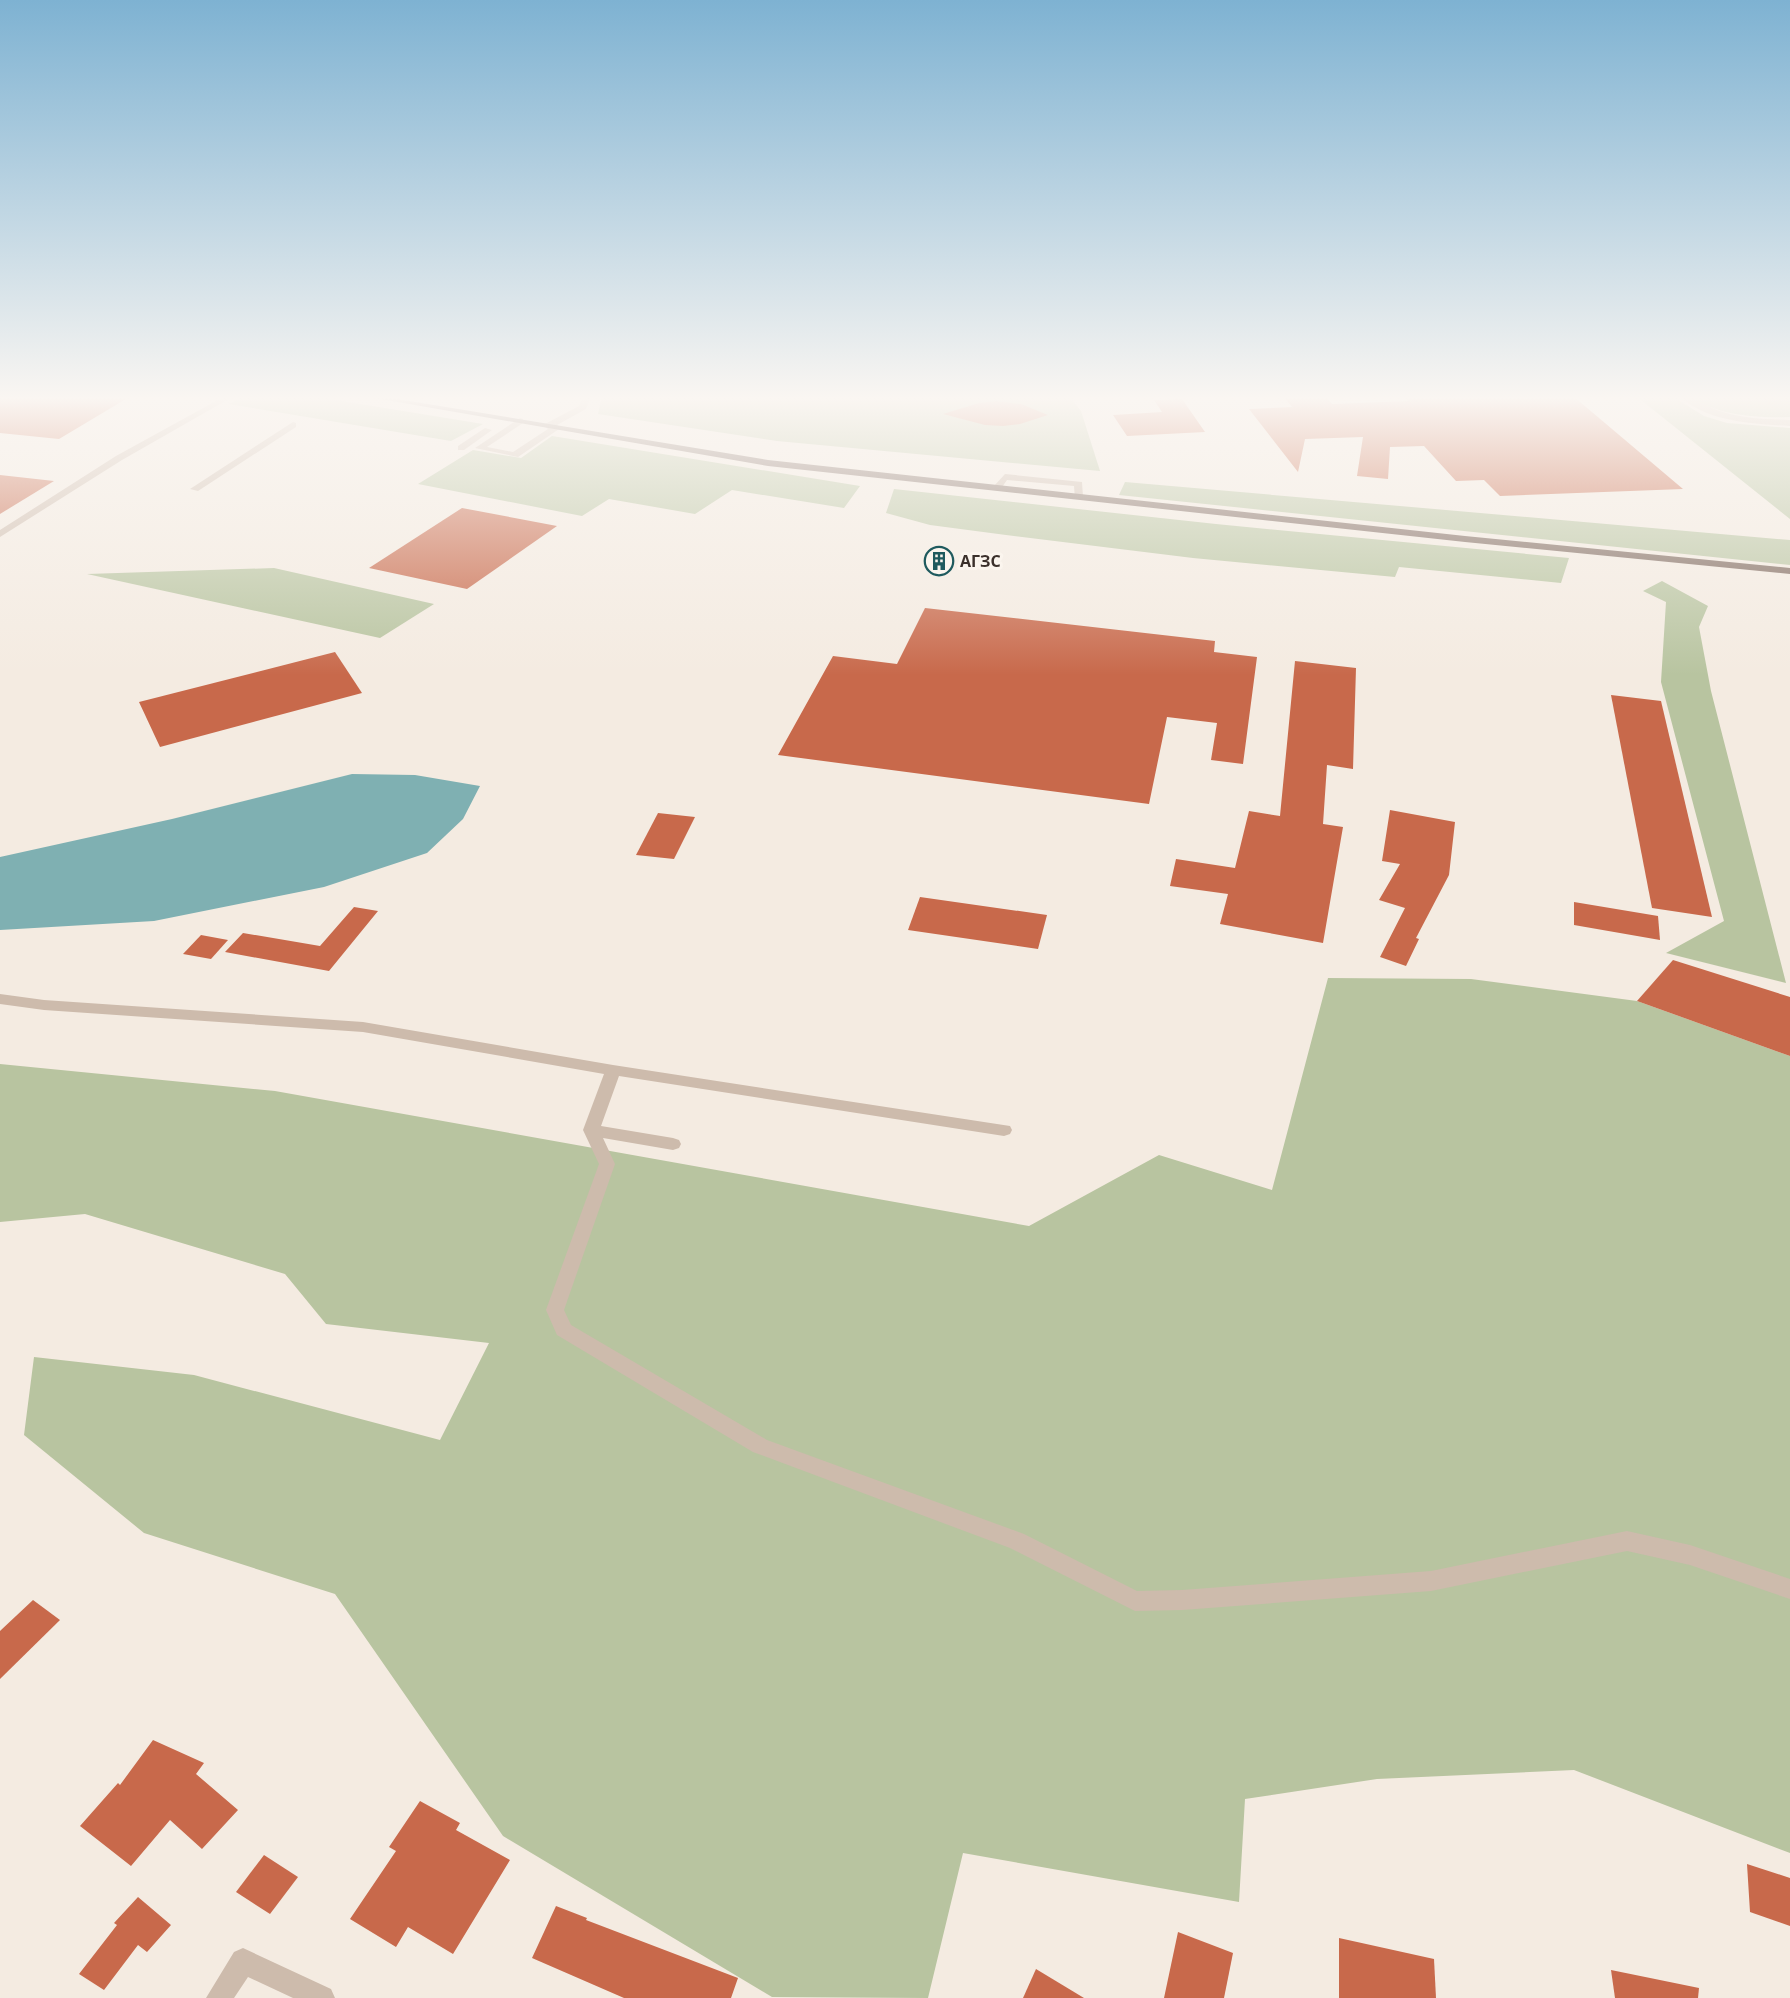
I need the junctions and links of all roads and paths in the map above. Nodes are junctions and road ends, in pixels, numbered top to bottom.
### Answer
1 (70, 489) edge
2 (1008, 489) edge
3 (0, 534) edge
4 (1790, 571) edge
5 (0, 999) edge
6 (613, 1070) junction
7 (591, 1130) junction
8 (1004, 1130) dead end
9 (673, 1144) dead end
10 (1790, 1589) edge
11 (219, 1998) edge
12 (322, 1998) edge

1 - 3 street
2 - 4 main road
5 - 6 street
6 - 7 street
6 - 8 street
7 - 9 street
7 - 10 street
11 - 12 street

